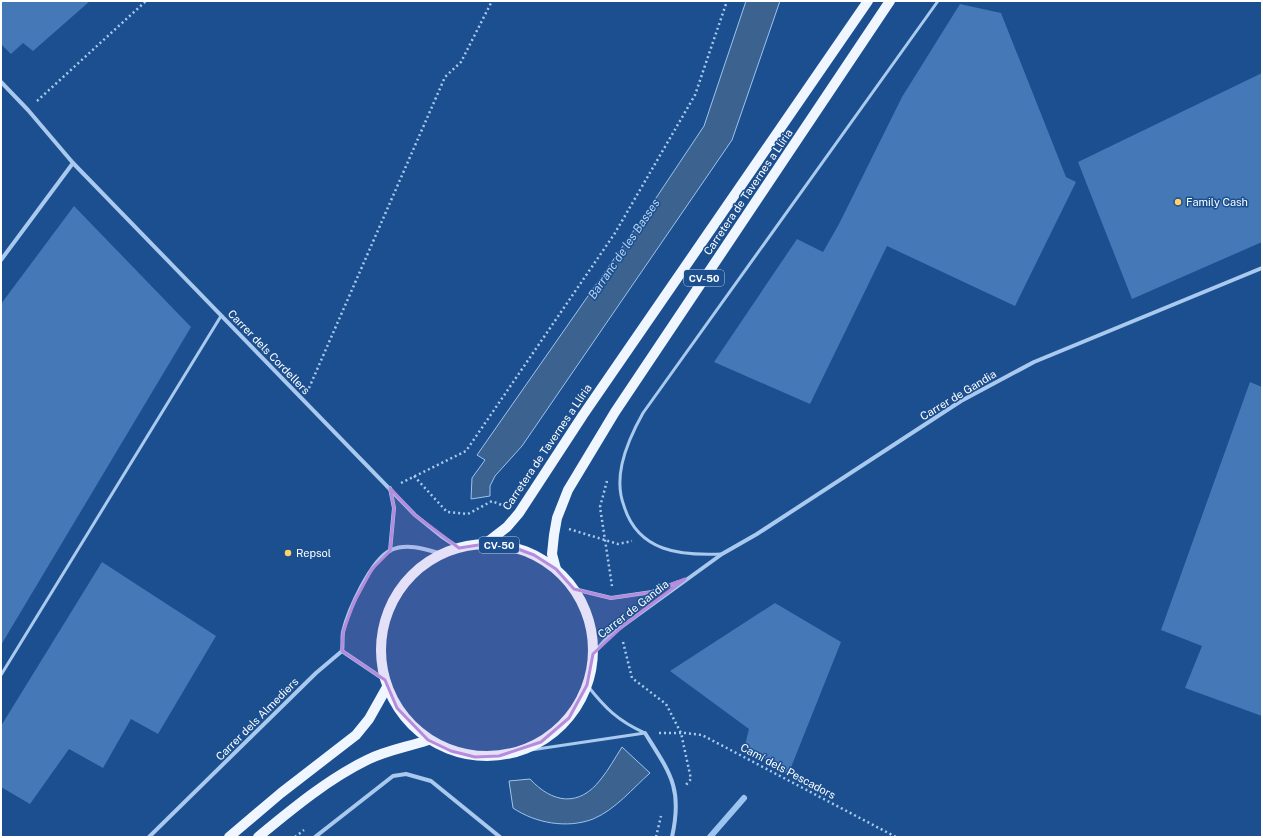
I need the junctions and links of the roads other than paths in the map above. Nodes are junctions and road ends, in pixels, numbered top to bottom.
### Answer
1 (868, 1) edge
2 (890, 1) edge
3 (938, 1) edge
4 (1, 82) edge
5 (72, 163) junction
6 (1, 260) edge
7 (1262, 268) edge
8 (221, 316) junction
9 (390, 488) junction
10 (485, 544) junction
11 (459, 548) junction
12 (390, 551) junction
13 (442, 554) junction
14 (722, 554) junction
15 (556, 569) junction
16 (685, 579) junction
17 (574, 589) junction
18 (342, 651) junction
19 (593, 654) junction
20 (1, 675) edge
21 (386, 684) junction
22 (587, 685) junction
23 (645, 733) junction
24 (428, 740) junction
25 (524, 751) junction
26 (149, 837) edge
27 (229, 837) edge
28 (258, 837) edge
29 (315, 837) edge
30 (500, 837) edge
31 (672, 837) edge

1 - 10 main road, Carretera de Tavernes a Llíria / CV-50
2 - 15 main road, Carretera de Tavernes a Llíria / CV-50
3 - 14 lane
4 - 5 street, Carrer dels Cordellers
5 - 6 street
5 - 8 street, Carrer dels Cordellers
7 - 14 street, Carrer de Gandia
8 - 9 street, Carrer dels Cordellers
8 - 20 lane
9 - 11 street, Carrer dels Cordellers
9 - 12 street
10 - 11 main road, CV-50
10 - 15 main road, CV-50
11 - 13 main road, CV-50
12 - 13 street
12 - 18 street
13 - 21 main road, CV-50
14 - 16 street, Carrer de Gandia
15 - 17 main road, CV-50
16 - 17 street, Carrer de Gandia
16 - 19 street, Carrer de Gandia
17 - 19 main road, CV-50
18 - 21 street
18 - 26 street, Carrer dels Almediers
19 - 22 main road, CV-50
21 - 24 main road, CV-50
21 - 27 main road
22 - 23 lane
22 - 25 main road, CV-50
23 - 25 lane
23 - 31 street
24 - 25 main road, CV-50
24 - 28 main road
29 - 30 street

